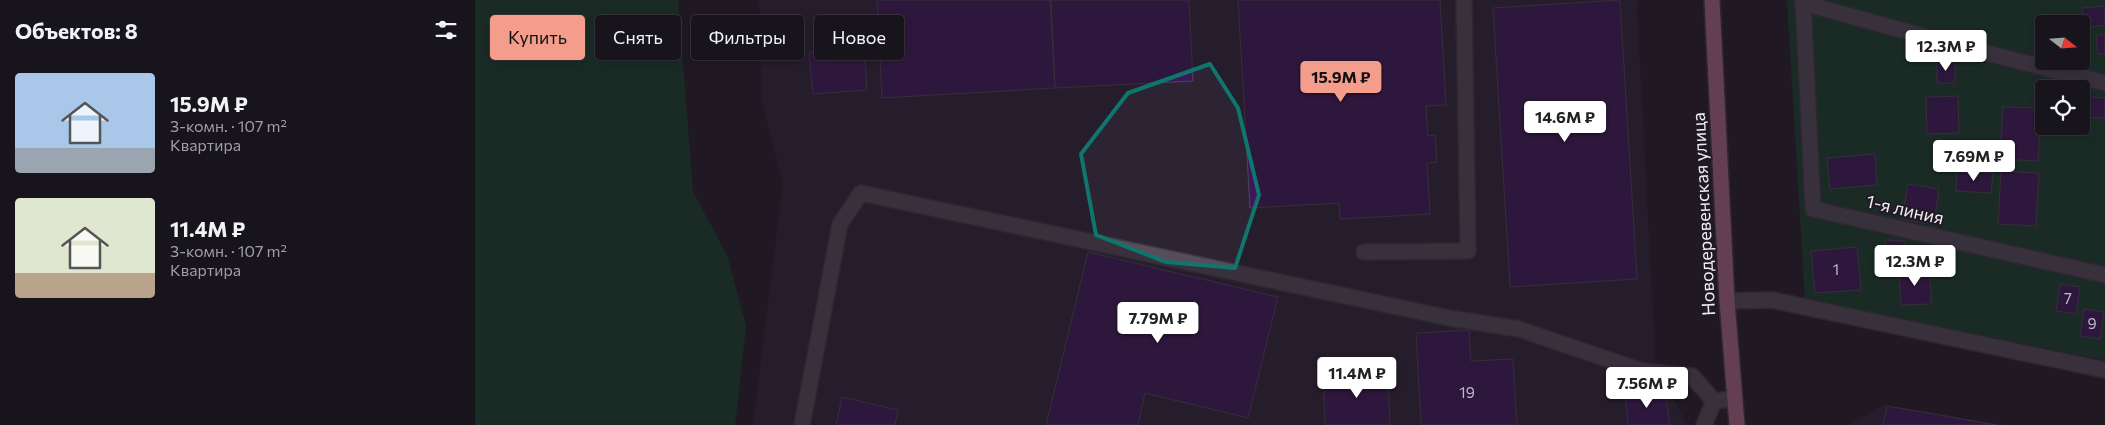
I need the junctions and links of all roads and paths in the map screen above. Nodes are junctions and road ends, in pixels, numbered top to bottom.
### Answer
1 (1464, 0) edge
2 (1711, 0) edge
3 (1803, 2) edge
4 (2105, 83) edge
5 (1363, 252) dead end
6 (2105, 275) edge
7 (1727, 301) junction
8 (2105, 370) edge
9 (1734, 399) junction
10 (1714, 401) junction
11 (802, 425) edge
12 (1704, 425) edge
13 (1737, 425) edge

1 - 5 lane
2 - 7 main road, Новодеревенская улица
3 - 4 lane
3 - 6 lane, 1-я линия
7 - 8 lane
7 - 9 main road, Новодеревенская улица
9 - 10 lane
9 - 13 main road, Новодеревенская улица
10 - 11 lane
10 - 12 lane

